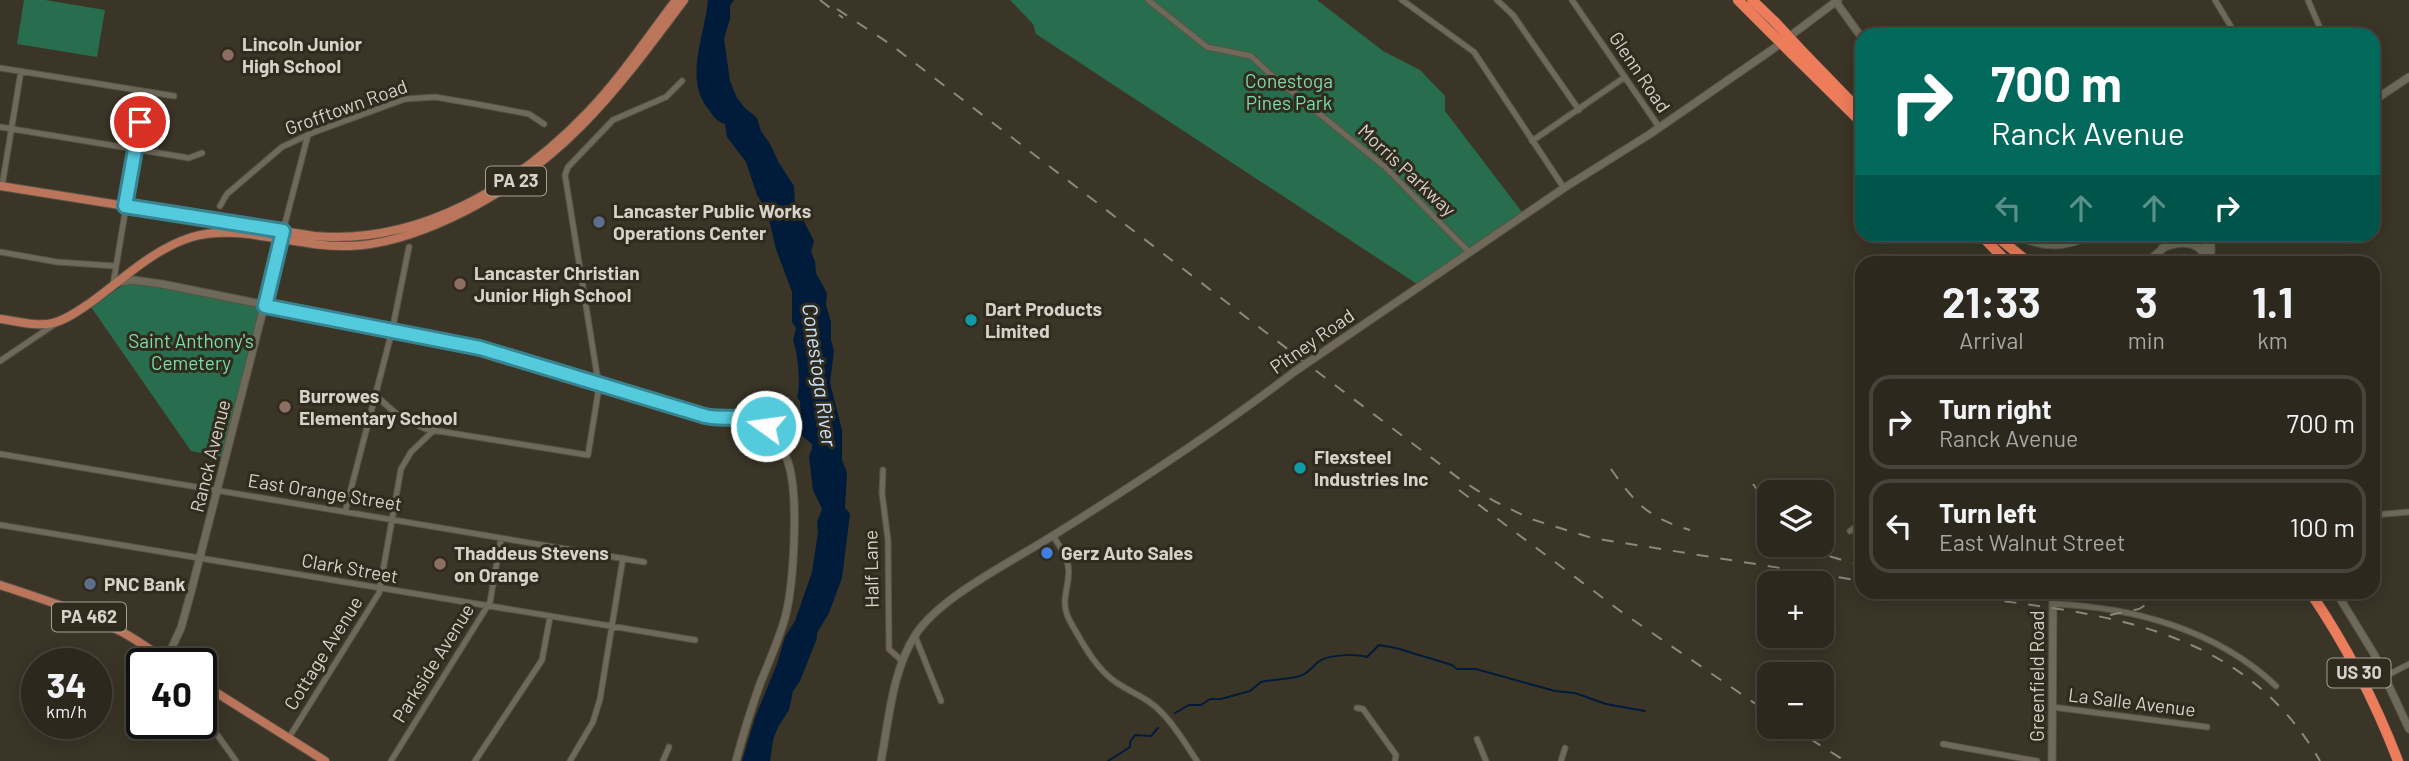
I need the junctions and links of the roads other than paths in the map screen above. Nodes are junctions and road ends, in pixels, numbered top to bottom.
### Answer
1 (676, 0) edge
2 (684, 0) edge
3 (1149, 0) edge
4 (1402, 0) edge
5 (1497, 0) edge
6 (1572, 0) edge
7 (1738, 0) edge
8 (1752, 0) edge
9 (2215, 0) edge
10 (2308, 0) edge
11 (1836, 1) edge
12 (1772, 27) junction
13 (1855, 28) edge
14 (2232, 28) edge
15 (2320, 28) edge
16 (1796, 51) junction
17 (0, 68) edge
18 (21, 72) junction
19 (1625, 77) junction
20 (2409, 77) edge
21 (682, 81) dead end
22 (145, 92) junction
23 (174, 96) dead end
24 (2380, 96) edge
25 (1855, 104) edge
26 (1579, 110) junction
27 (1855, 115) edge
28 (544, 124) dead end
29 (0, 127) edge
30 (1659, 127) junction
31 (11, 129) junction
32 (307, 135) junction
33 (1532, 141) junction
34 (135, 150) junction
35 (202, 153) dead end
36 (1, 186) edge
37 (1564, 188) junction
38 (0, 196) edge
39 (125, 206) junction
40 (220, 206) dead end
41 (282, 236) junction
42 (1980, 242) edge
43 (1988, 242) edge
44 (2004, 242) edge
45 (2034, 242) edge
46 (2077, 242) edge
47 (2170, 242) edge
48 (409, 247) dead end
49 (2162, 248) junction
50 (0, 252) edge
51 (1469, 253) junction
52 (1993, 256) edge
53 (2001, 256) edge
54 (2021, 256) edge
55 (2153, 256) edge
56 (2206, 256) edge
57 (115, 266) junction
58 (119, 282) junction
59 (111, 288) junction
60 (265, 306) junction
61 (0, 319) edge
62 (60, 321) junction
63 (392, 331) junction
64 (0, 361) edge
65 (599, 384) junction
66 (375, 395) junction
67 (434, 430) junction
68 (0, 454) edge
69 (883, 470) dead end
70 (218, 490) junction
71 (345, 512) junction
72 (2409, 512) edge
73 (2380, 514) edge
74 (391, 520) junction
75 (0, 525) edge
76 (1855, 528) edge
77 (1850, 531) dead end
78 (1053, 536) junction
79 (501, 538) junction
80 (200, 558) junction
81 (623, 558) junction
82 (644, 562) dead end
83 (0, 585) edge
84 (380, 589) junction
85 (2053, 599) edge
86 (2315, 599) edge
87 (2321, 599) edge
88 (2340, 599) edge
89 (2053, 604) junction
90 (487, 607) junction
91 (550, 617) junction
92 (612, 627) junction
93 (914, 636) junction
94 (695, 640) dead end
95 (147, 648) edge
96 (173, 648) edge
97 (902, 661) junction
98 (2409, 664) edge
99 (2386, 676) junction
100 (2276, 686) dead end
101 (217, 693) edge
102 (941, 701) dead end
103 (1357, 708) dead end
104 (2052, 708) junction
105 (2207, 727) dead end
106 (2409, 729) edge
107 (217, 734) edge
108 (288, 739) junction
109 (1476, 739) dead end
110 (1943, 744) dead end
111 (668, 747) dead end
112 (1565, 748) dead end
113 (236, 761) edge
114 (325, 761) edge
115 (391, 761) edge
116 (475, 761) edge
117 (570, 761) edge
118 (663, 761) edge
119 (736, 761) edge
120 (881, 761) edge
121 (1198, 761) edge
122 (1395, 761) edge
123 (1486, 761) edge
124 (1561, 761) edge
125 (2037, 761) edge
126 (2052, 761) edge
127 (2398, 761) edge
128 (2404, 761) edge

1 - 41 main road, PA 23
2 - 41 main road, PA 23
3 - 51 street, Morris Parkway
4 - 33 street
5 - 26 street
6 - 19 street, Glenn Road
7 - 12 highway
8 - 12 highway
9 - 14 street
10 - 15 street
11 - 13 main road
11 - 30 main road, Pitney Road
12 - 16 highway, bridge
16 - 25 highway
16 - 27 highway
17 - 18 street
18 - 22 street
18 - 31 street
19 - 26 street
19 - 30 street, Glenn Road
20 - 24 main road
21 - 65 street
22 - 23 street
22 - 34 street
26 - 33 street
28 - 32 street, Grofftown Road
29 - 31 street
30 - 37 main road, Pitney Road
31 - 34 street
31 - 36 street
32 - 40 street, Grofftown Road
32 - 41 street, Ranck Avenue
33 - 37 street
34 - 35 street
34 - 39 street
36 - 38 main road
36 - 39 main road, PA 23
37 - 51 main road, Pitney Road
39 - 41 main road, PA 23
39 - 57 street
41 - 58 main road, PA 23
41 - 60 main road, Ranck Avenue
42 - 52 highway
43 - 53 highway
44 - 54 highway
45 - 46 main road
47 - 49 main road
48 - 63 street
49 - 55 main road
49 - 56 main road
50 - 57 street
51 - 78 main road, Pitney Road, bridge
57 - 59 street
58 - 59 main road, PA 23
58 - 60 main road
59 - 62 main road, PA 23
60 - 63 main road
60 - 70 main road, Ranck Avenue
61 - 62 main road
62 - 64 street
63 - 65 main road
63 - 66 street
65 - 67 street
65 - 119 main road
66 - 67 street
66 - 71 street
67 - 74 street, Cottage Avenue
68 - 70 street, East Orange Street
69 - 97 street, Half Lane
70 - 71 street, East Orange Street
70 - 80 main road, Ranck Avenue
71 - 74 street, East Orange Street
72 - 73 street
74 - 79 street, East Orange Street
74 - 84 street, Cottage Avenue
75 - 80 street, Clark Street
76 - 77 street
78 - 93 main road, Pitney Road
78 - 121 street
79 - 81 street, East Orange Street
79 - 90 street, Parkside Avenue
80 - 84 street, Clark Street
80 - 96 main road, Ranck Avenue
81 - 82 street, East Orange Street
81 - 92 street
83 - 95 main road, PA 462
84 - 90 street, Clark Street
84 - 108 street, Cottage Avenue
85 - 89 main road, Greenfield Road
86 - 127 highway, US 30
87 - 128 highway, US 30
88 - 99 main road
89 - 100 street
89 - 104 main road, Greenfield Road
90 - 91 street, Clark Street
90 - 115 street, Parkside Avenue
91 - 92 street, Clark Street
91 - 116 street
92 - 94 street, Clark Street
92 - 117 street
93 - 97 main road, Pitney Road
93 - 102 street
97 - 120 main road, Pitney Road
98 - 99 street
99 - 106 main road
101 - 108 main road
103 - 122 street
104 - 105 street, La Salle Avenue
104 - 126 main road, Greenfield Road
107 - 113 street
108 - 114 main road
109 - 123 street
110 - 125 street
111 - 118 street
112 - 124 street

